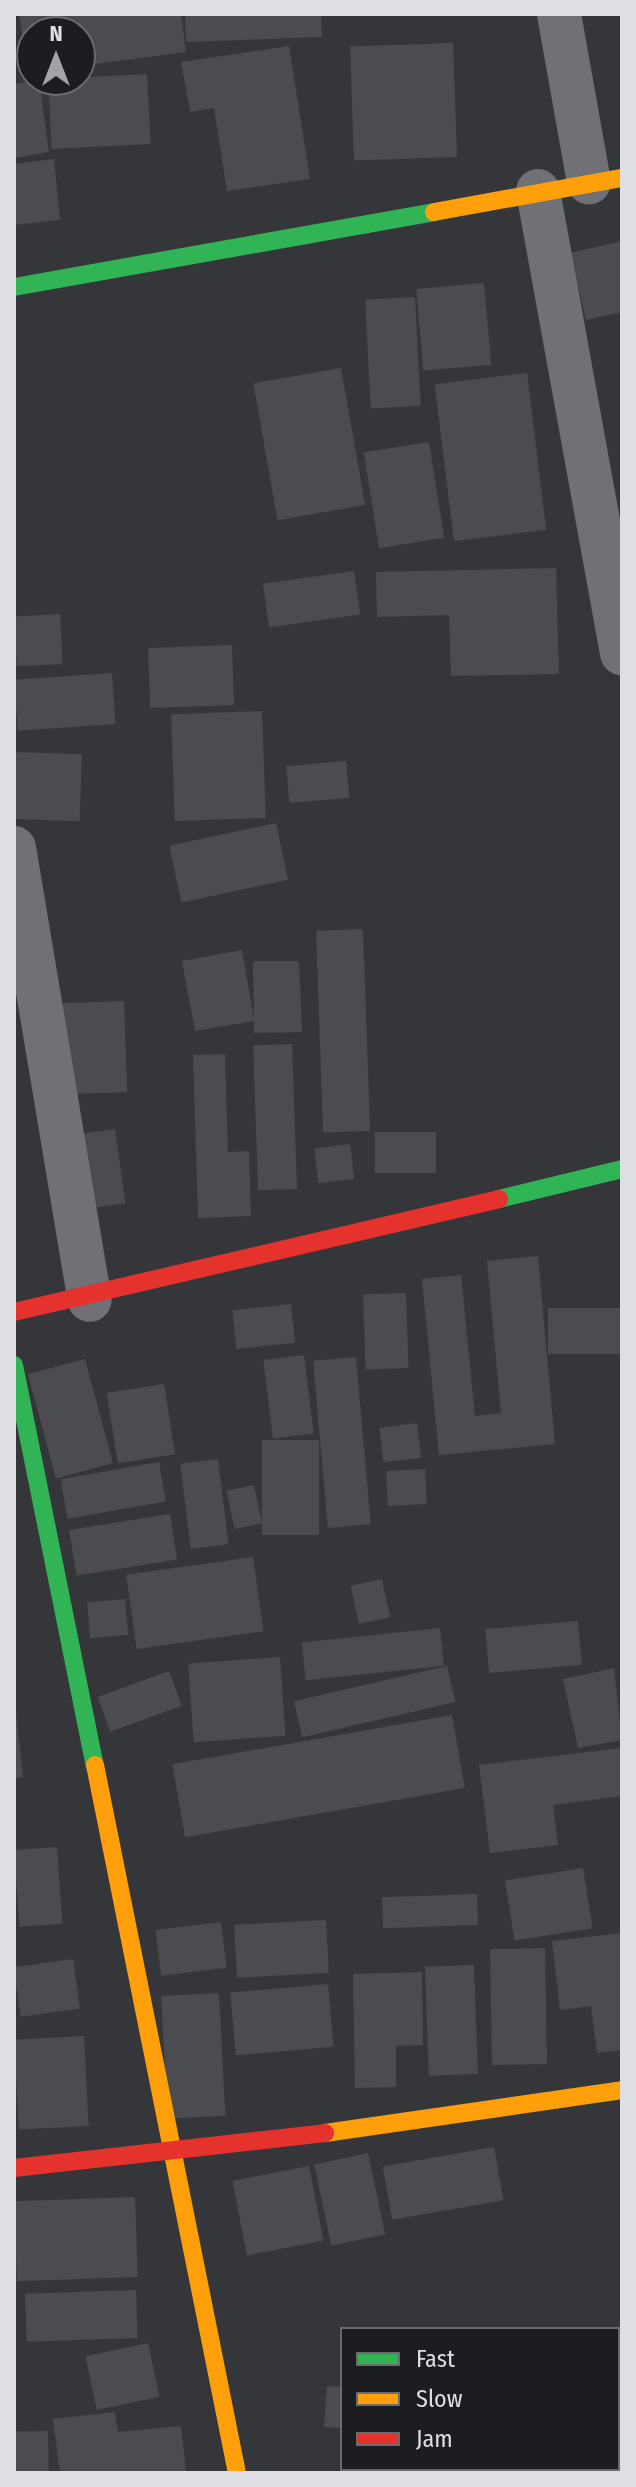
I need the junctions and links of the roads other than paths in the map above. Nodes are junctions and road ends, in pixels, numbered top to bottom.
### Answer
1 (559, 14) edge
2 (605, 180) edge
3 (538, 191) junction
4 (14, 287) edge
5 (622, 653) edge
6 (14, 848) edge
7 (622, 1169) edge
8 (90, 1300) junction
9 (14, 1312) edge
10 (14, 1365) edge
11 (622, 2090) edge
12 (171, 2156) junction
13 (14, 2168) edge
14 (237, 2473) edge

1 - 2 street
2 - 3 street
3 - 4 street
3 - 5 street
6 - 8 street
7 - 8 street
8 - 9 street
10 - 12 street
11 - 12 street
12 - 13 street
12 - 14 street

